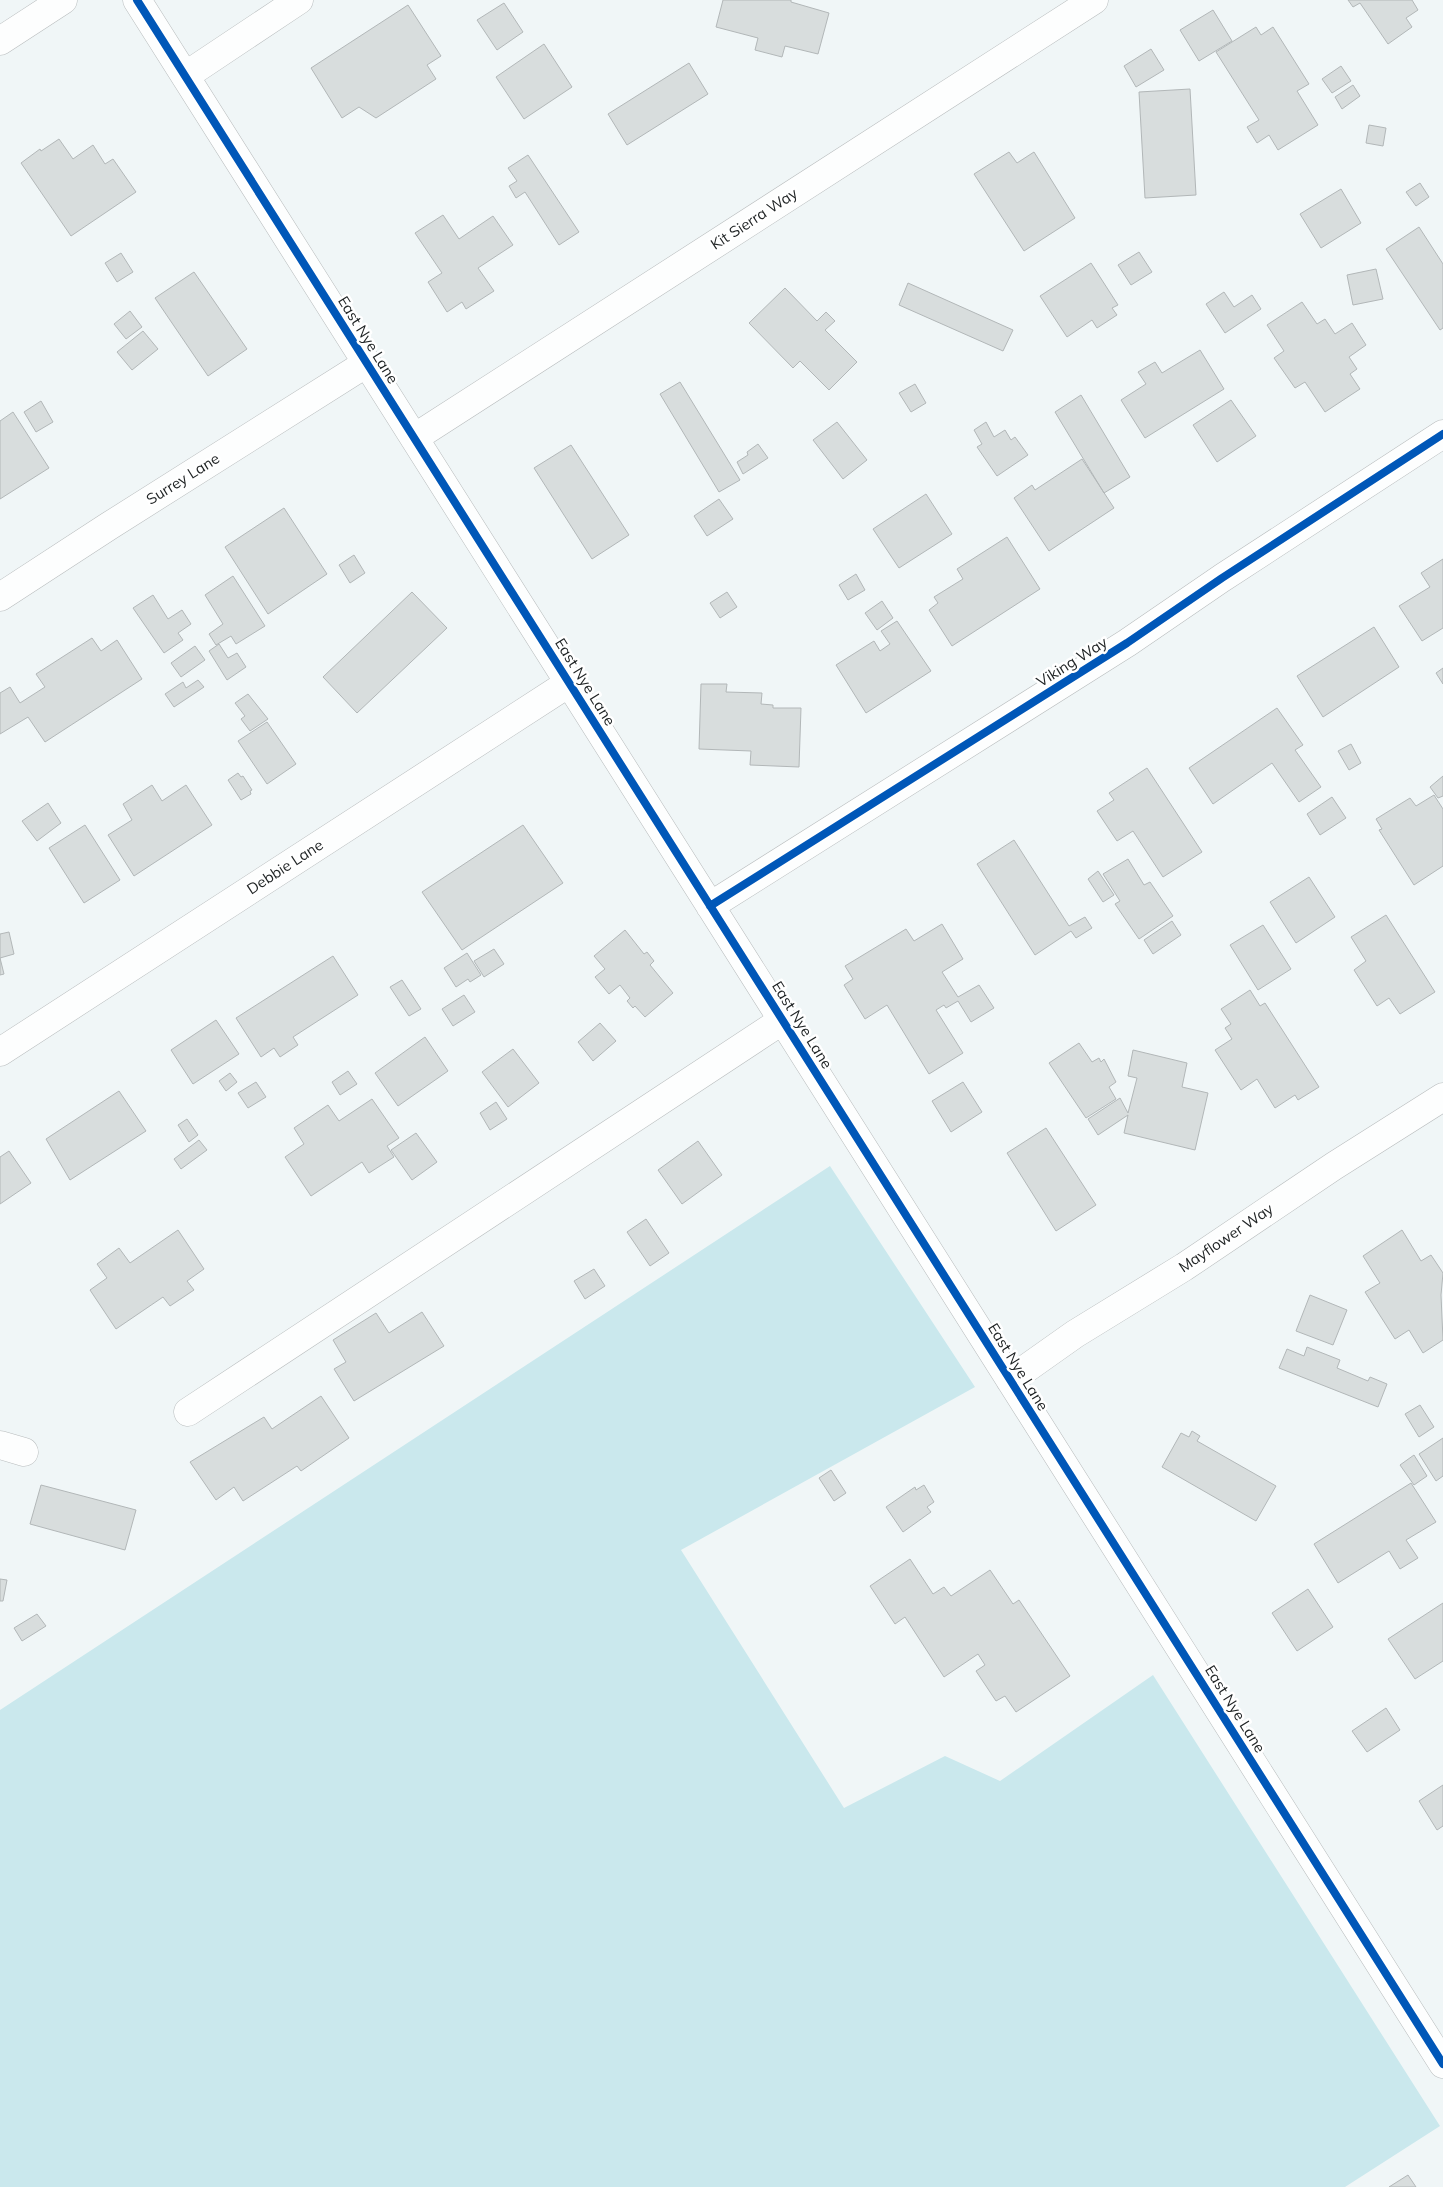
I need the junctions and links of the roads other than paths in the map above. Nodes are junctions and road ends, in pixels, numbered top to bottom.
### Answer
1 (63, 0) edge
2 (137, 0) edge
3 (298, 0) edge
4 (1094, 0) edge
5 (0, 41) edge
6 (185, 76) junction
7 (367, 363) junction
8 (1443, 434) edge
9 (414, 438) junction
10 (0, 597) edge
11 (569, 682) junction
12 (710, 906) junction
13 (783, 1020) junction
14 (0, 1052) edge
15 (1443, 1097) edge
16 (1010, 1380) junction
17 (188, 1412) dead end
18 (1443, 2064) edge

1 - 5 street
2 - 6 street, East Nye Lane
3 - 6 street
4 - 9 street, Kit Sierra Way
6 - 7 street, East Nye Lane
7 - 9 street, East Nye Lane
7 - 10 street, Surrey Lane
8 - 12 street, Viking Way
9 - 11 street, East Nye Lane
11 - 12 street, East Nye Lane
11 - 14 street, Debbie Lane
12 - 13 street, East Nye Lane
13 - 16 street, East Nye Lane
13 - 17 street
15 - 16 street, Mayflower Way
16 - 18 street, East Nye Lane

